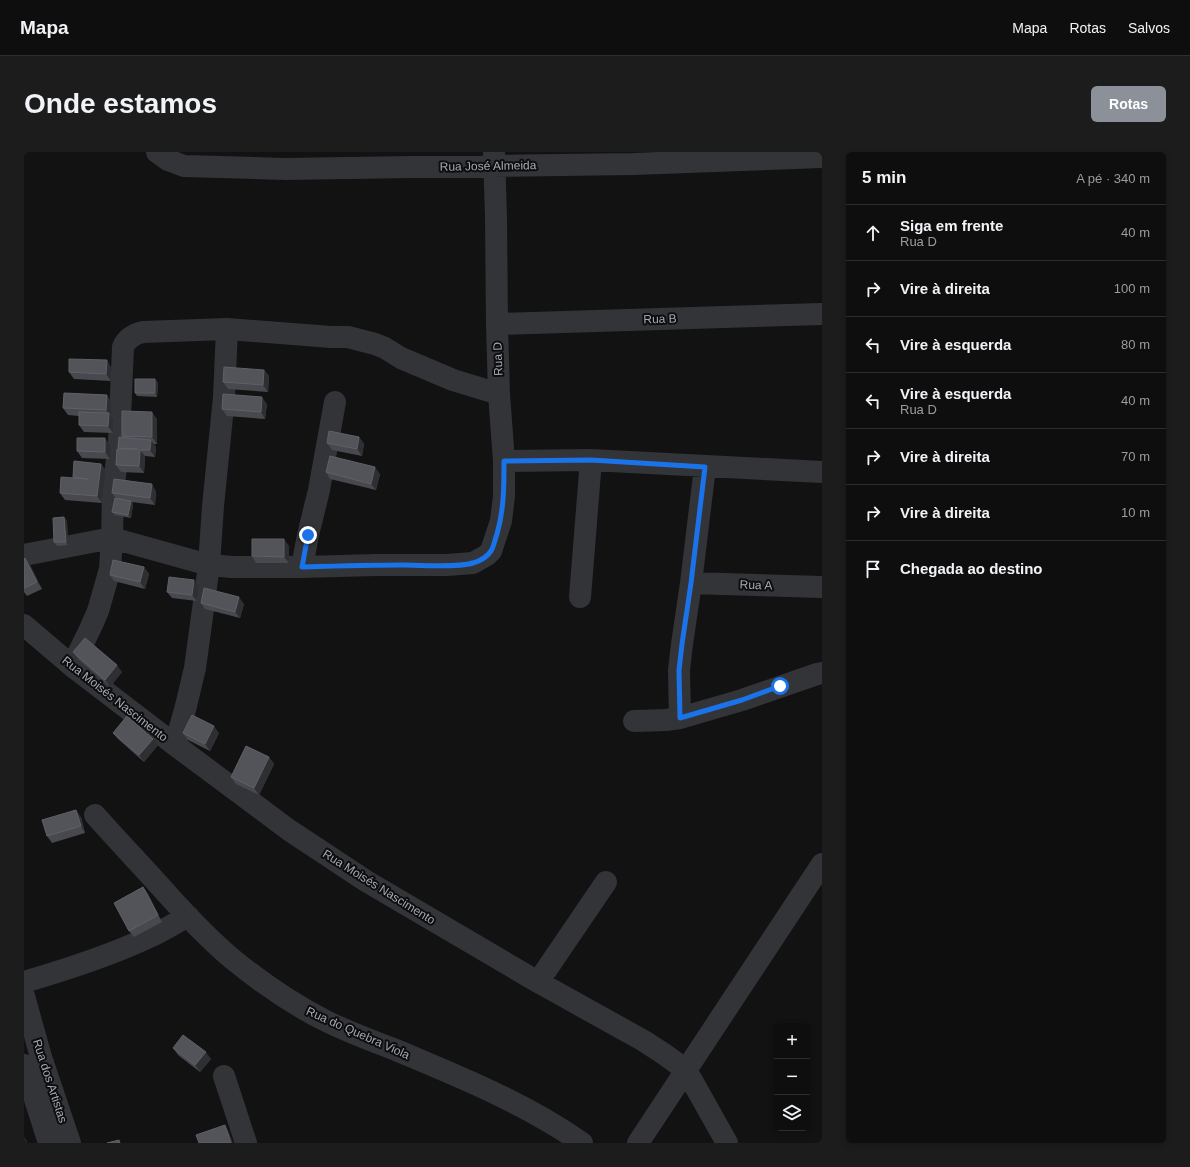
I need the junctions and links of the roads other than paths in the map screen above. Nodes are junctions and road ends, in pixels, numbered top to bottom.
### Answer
1 (157, 152) edge
2 (198, 152) edge
3 (461, 152) edge
4 (659, 157) edge
5 (822, 157) edge
6 (494, 159) edge
7 (822, 314) edge
8 (497, 324) junction
9 (227, 329) junction
10 (499, 394) junction
11 (335, 402) dead end
12 (591, 460) junction
13 (504, 461) junction
14 (705, 467) junction
15 (822, 472) edge
16 (112, 538) junction
17 (24, 555) edge
18 (209, 564) junction
19 (302, 567) junction
20 (691, 583) junction
21 (822, 587) edge
22 (580, 597) dead end
23 (24, 625) edge
24 (72, 666) junction
25 (822, 673) edge
26 (680, 718) junction
27 (634, 720) dead end
28 (175, 745) junction
29 (94, 815) dead end
30 (822, 864) edge
31 (606, 882) dead end
32 (188, 916) junction
33 (24, 982) edge
34 (538, 982) junction
35 (24, 996) edge
36 (24, 1065) edge
37 (686, 1070) junction
38 (224, 1076) dead end
39 (37, 1094) edge
40 (569, 1139) edge
41 (49, 1143) edge
42 (70, 1143) edge
43 (246, 1143) edge
44 (638, 1143) edge
45 (727, 1143) edge

1 - 6 street, Rua José Almeida
2 - 3 street, Rua José Almeida
4 - 5 street, Rua José Almeida
4 - 6 street, Rua José Almeida
6 - 8 street, Rua D
7 - 8 street, Rua B
8 - 10 street, Rua D
9 - 10 street
9 - 16 street
9 - 18 street
10 - 13 street, Rua D
11 - 19 street
12 - 13 street
12 - 14 street
12 - 22 street
13 - 19 street, Rua D
14 - 15 street
14 - 20 street
16 - 17 street
16 - 18 street
16 - 24 street
18 - 19 street
18 - 28 street
20 - 21 street, Rua A
20 - 26 street
23 - 24 street, Rua Moisés Nascimento
24 - 28 street, Rua Moisés Nascimento
25 - 26 street
26 - 27 street
28 - 34 street, Rua Moisés Nascimento
29 - 32 street, Rua do Quebra Viola
30 - 37 street
31 - 34 street
32 - 33 street
32 - 40 street, Rua do Quebra Viola
34 - 37 street, Rua Moisés Nascimento
35 - 39 street, Rua dos Artistas
36 - 39 street
37 - 44 street
37 - 45 street, Rua Moisés Nascimento
38 - 43 street
39 - 41 street
39 - 42 street, Rua dos Artistas

